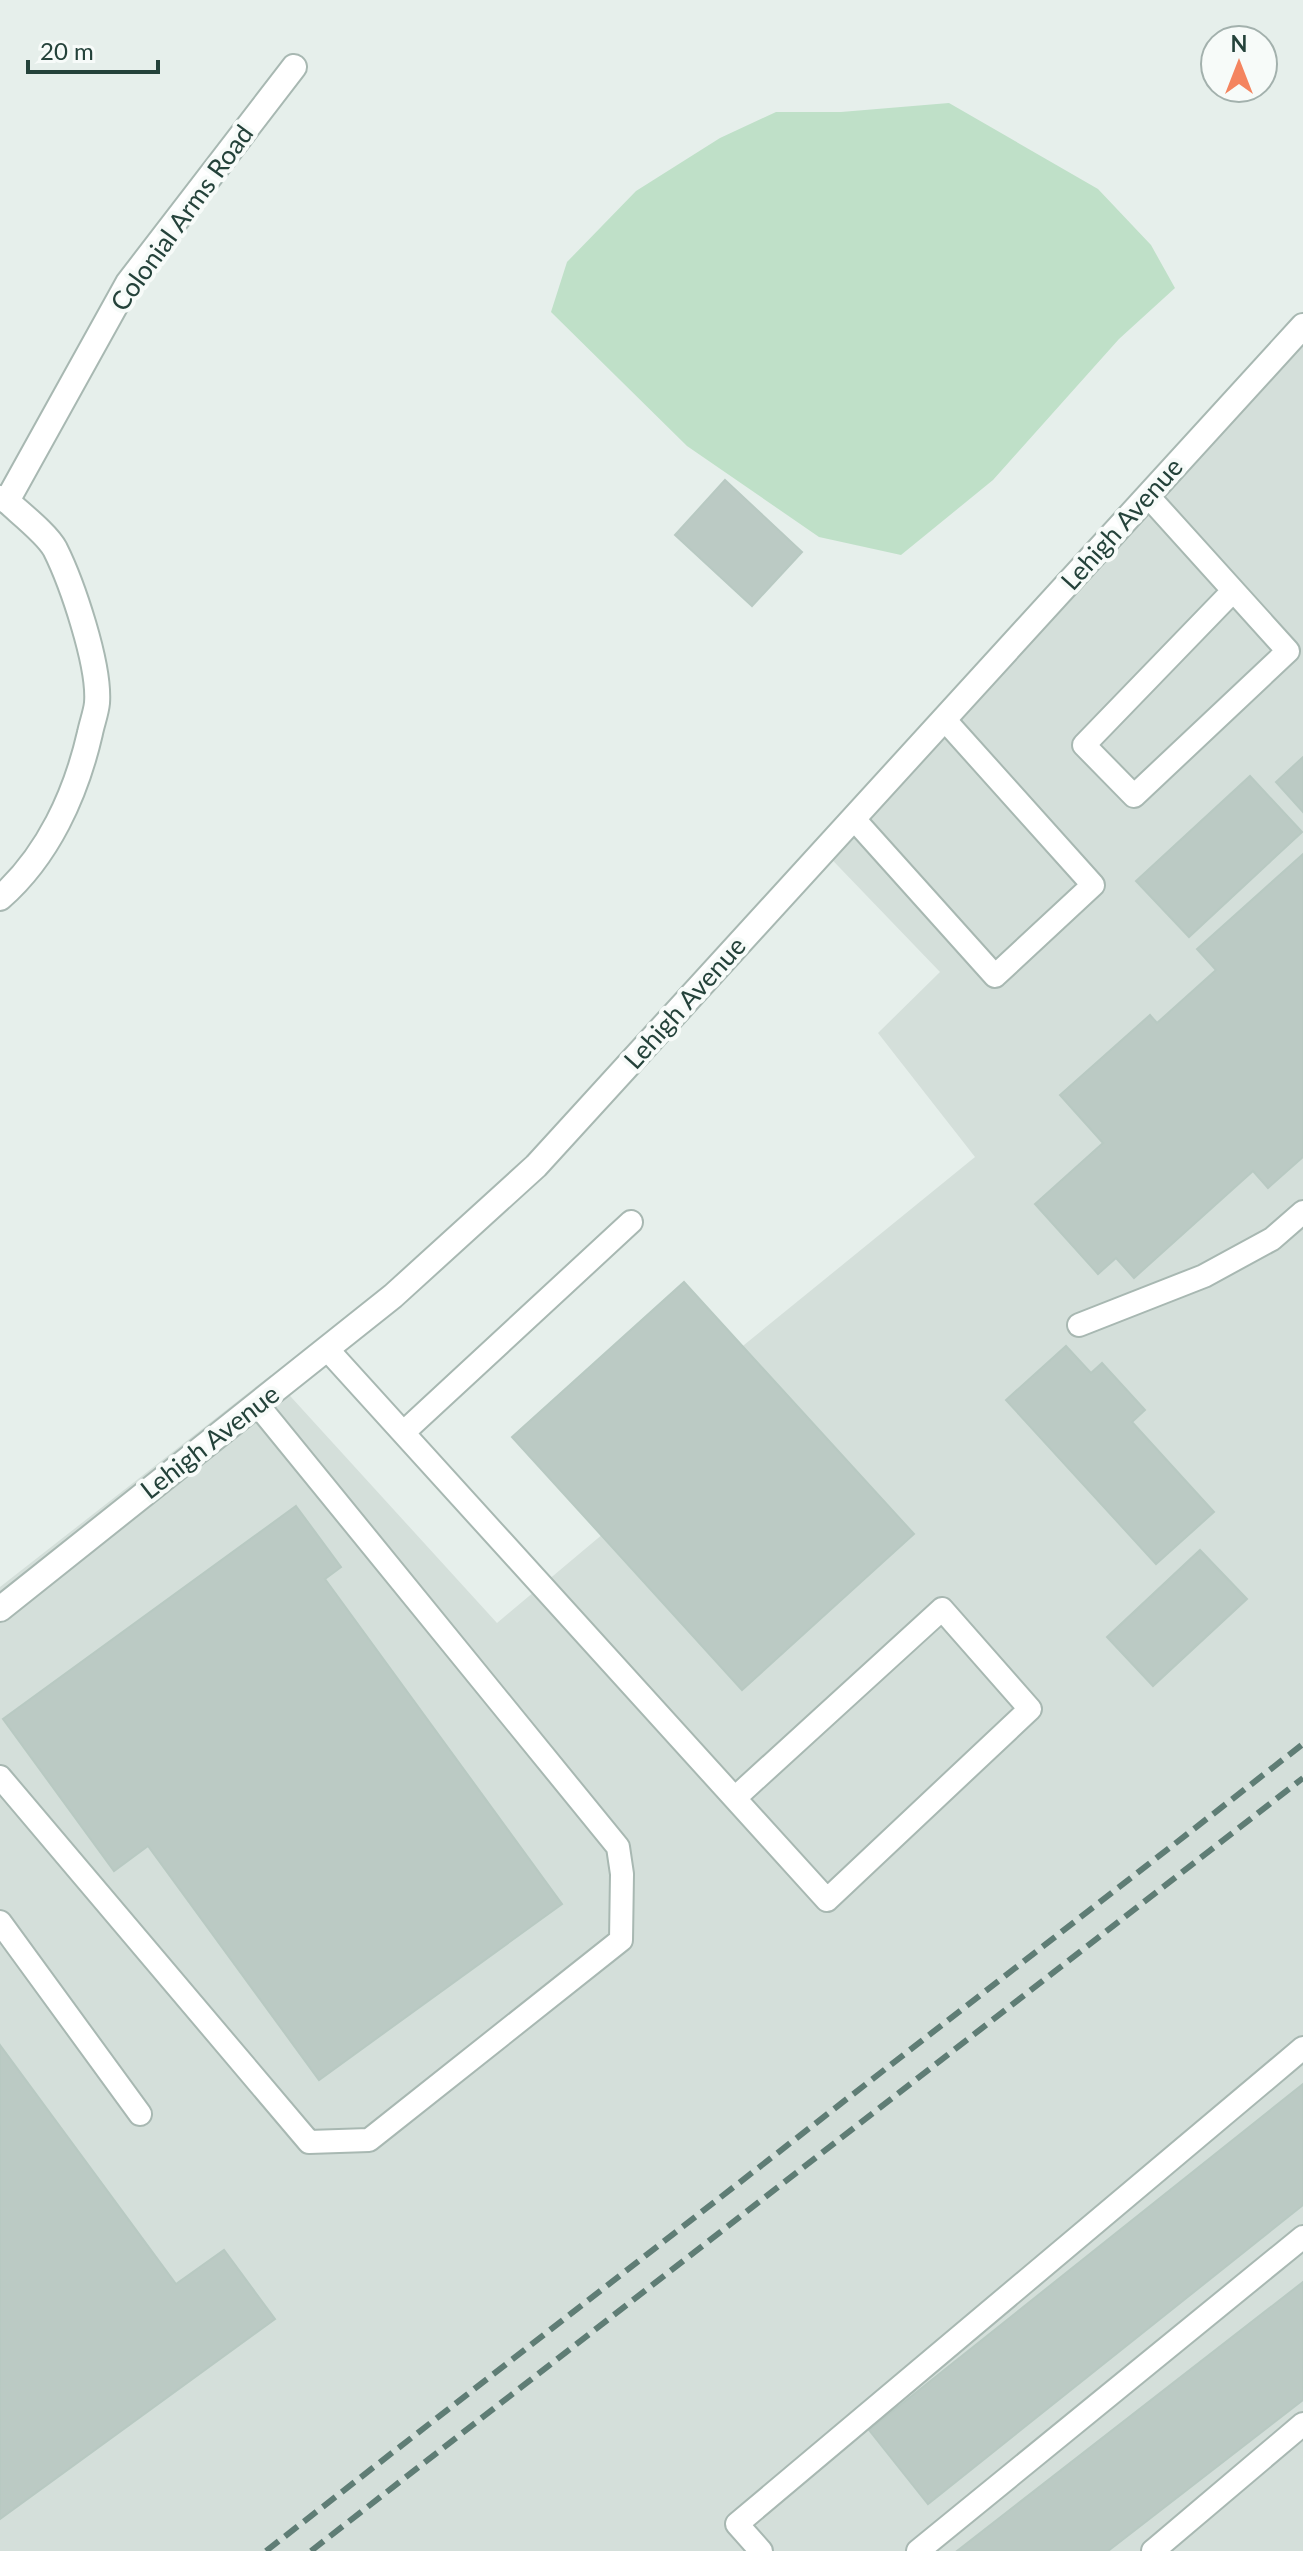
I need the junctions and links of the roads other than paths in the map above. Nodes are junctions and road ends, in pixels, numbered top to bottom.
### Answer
1 (294, 67) dead end
2 (1303, 326) edge
3 (1148, 496) junction
4 (4, 500) edge
5 (1232, 592) junction
6 (944, 719) junction
7 (854, 819) junction
8 (0, 898) edge
9 (1303, 1212) edge
10 (631, 1222) dead end
11 (1079, 1325) dead end
12 (327, 1349) junction
13 (257, 1404) junction
14 (404, 1432) junction
15 (0, 1609) edge
16 (0, 1777) edge
17 (736, 1797) junction
18 (0, 1922) edge
19 (1303, 2048) edge
20 (140, 2114) dead end
21 (1303, 2237) edge
22 (1303, 2424) edge
23 (761, 2551) edge
24 (918, 2551) edge
25 (1153, 2551) edge

1 - 4 street, Colonial Arms Road
2 - 3 street, Lehigh Avenue
3 - 5 lane
3 - 6 street, Lehigh Avenue
4 - 8 street
5 - 5 lane
6 - 7 street, Lehigh Avenue
6 - 7 lane
7 - 12 street, Lehigh Avenue
9 - 11 lane
10 - 14 lane
12 - 13 street, Lehigh Avenue
12 - 14 lane
13 - 15 street, Lehigh Avenue
13 - 16 lane
14 - 17 lane
17 - 17 lane
18 - 20 lane
19 - 23 lane
21 - 24 lane
22 - 25 lane

